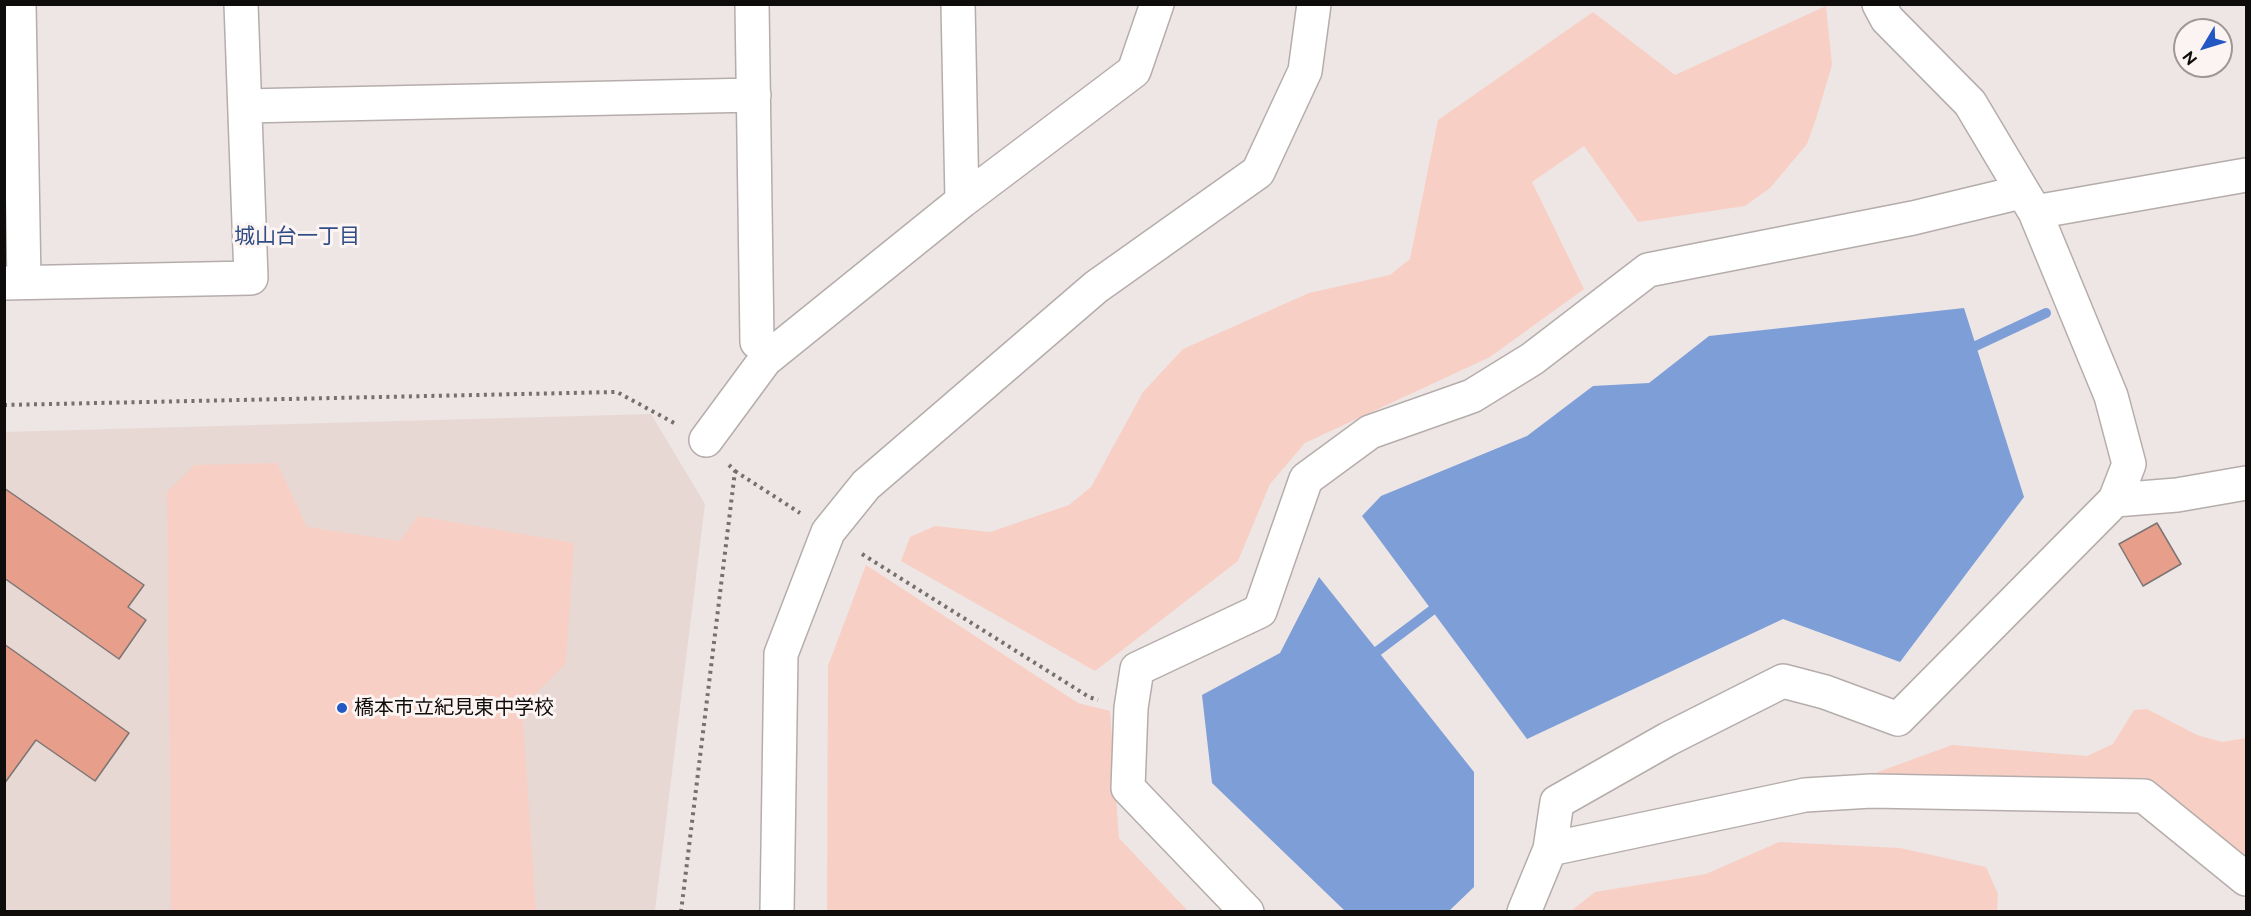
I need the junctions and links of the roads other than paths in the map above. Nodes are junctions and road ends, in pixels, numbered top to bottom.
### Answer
1 (19, 4) edge
2 (242, 4) edge
3 (752, 4) edge
4 (957, 4) edge
5 (1157, 4) edge
6 (1314, 4) edge
7 (1879, 4) edge
8 (753, 96) junction
9 (245, 106) junction
10 (2245, 173) edge
11 (962, 201) junction
12 (2028, 202) junction
13 (14, 283) edge
14 (757, 342) dead end
15 (706, 440) road end
16 (2247, 483) edge
17 (2115, 500) junction
18 (1550, 849) junction
19 (2247, 879) edge
20 (777, 912) edge
21 (1247, 912) edge
22 (1524, 912) edge

1 - 13 street
2 - 9 street
3 - 8 street
4 - 11 street
5 - 11 street
6 - 20 street
7 - 12 street
8 - 9 street
8 - 14 street
9 - 13 street
10 - 12 street
11 - 15 street
12 - 17 street
12 - 21 street
16 - 17 street
17 - 18 street
18 - 19 street
18 - 22 street

